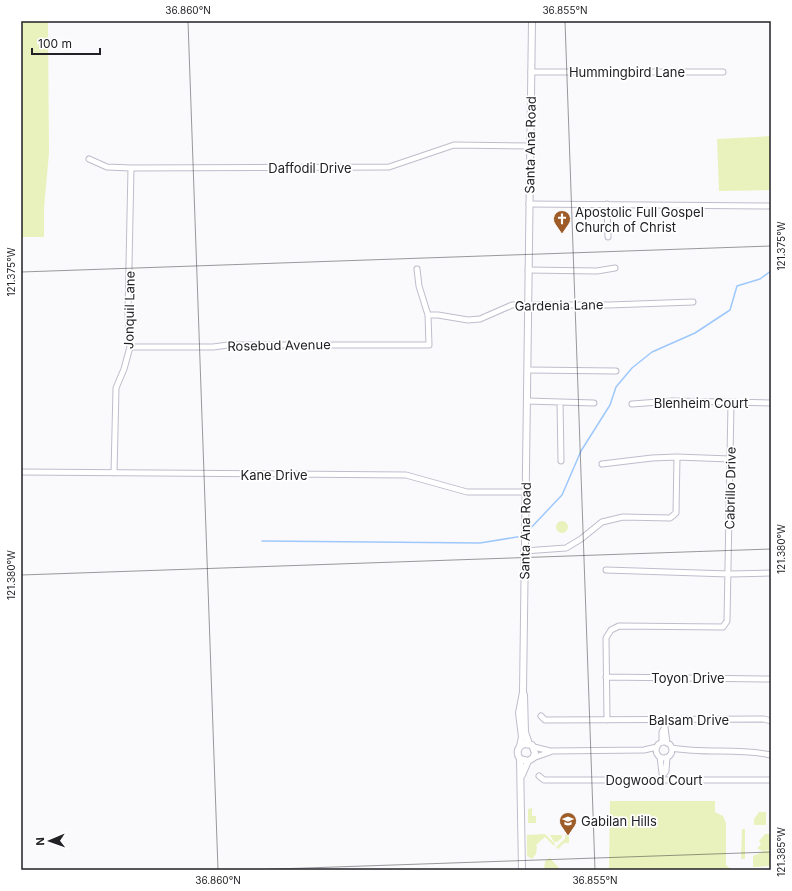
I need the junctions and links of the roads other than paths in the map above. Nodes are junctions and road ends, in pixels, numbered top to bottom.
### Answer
1 (532, 21) edge
2 (531, 72) junction
3 (723, 72) dead end
4 (530, 146) junction
5 (89, 159) dead end
6 (131, 168) junction
7 (529, 204) junction
8 (607, 204) junction
9 (771, 206) edge
10 (608, 237) dead end
11 (615, 268) dead end
12 (417, 269) dead end
13 (528, 270) junction
14 (693, 302) dead end
15 (528, 305) junction
16 (428, 315) junction
17 (130, 347) junction
18 (528, 370) junction
19 (616, 371) dead end
20 (527, 401) junction
21 (560, 402) junction
22 (594, 402) dead end
23 (771, 402) edge
24 (731, 403) junction
25 (632, 404) dead end
26 (677, 457) junction
27 (730, 459) junction
28 (561, 461) dead end
29 (602, 464) dead end
30 (21, 472) edge
31 (114, 474) junction
32 (525, 492) junction
33 (524, 551) junction
34 (606, 570) dead end
35 (771, 573) edge
36 (728, 574) junction
37 (606, 677) junction
38 (771, 679) edge
39 (523, 692) junction
40 (541, 716) dead end
41 (607, 720) junction
42 (664, 720) junction
43 (771, 721) edge
44 (665, 742) junction
45 (520, 746) junction
46 (531, 746) junction
47 (672, 748) junction
48 (684, 750) junction
49 (550, 751) junction
50 (658, 752) junction
51 (771, 755) edge
52 (669, 756) junction
53 (520, 759) junction
54 (531, 759) junction
55 (522, 775) junction
56 (663, 775) junction
57 (540, 776) dead end
58 (771, 780) edge
59 (663, 781) junction
60 (522, 870) edge

1 - 2 street, Santa Ana Road
2 - 3 street, Hummingbird Lane
2 - 4 street, Santa Ana Road
4 - 6 street, Daffodil Drive
4 - 7 street, Santa Ana Road
5 - 6 street, Daffodil Drive
6 - 17 street, Jonquil Lane
7 - 8 street
7 - 13 street, Santa Ana Road
8 - 9 street
8 - 10 street
11 - 13 street
12 - 16 street
13 - 15 street, Santa Ana Road
14 - 15 street, Gardenia Lane
15 - 16 street, Gardenia Lane
15 - 18 street, Santa Ana Road
16 - 17 street, Rosebud Avenue
17 - 31 street, Jonquil Lane
18 - 19 street
18 - 20 street, Santa Ana Road
20 - 21 street
20 - 32 street, Santa Ana Road
21 - 22 street
21 - 28 street
23 - 24 street, Blenheim Court
24 - 25 street, Blenheim Court
24 - 27 street, Cabrillo Drive
26 - 27 street
26 - 29 street
26 - 33 street
27 - 36 street, Cabrillo Drive
30 - 31 street, Kane Drive
31 - 32 street, Kane Drive
32 - 33 street, Santa Ana Road
33 - 39 street, Santa Ana Road
34 - 36 street
35 - 36 street
36 - 37 street, Cabrillo Drive
37 - 38 street, Toyon Drive
37 - 41 street
39 - 45 street, Santa Ana Road
39 - 46 street, Santa Ana Road
40 - 41 street, Balsam Drive
41 - 42 street, Balsam Drive
42 - 43 street, Balsam Drive
42 - 44 street
44 - 47 street
44 - 50 street
45 - 46 street
45 - 53 street, Santa Ana Road
46 - 49 street
46 - 54 street, Santa Ana Road
47 - 48 street
47 - 52 street
48 - 51 street
48 - 52 street
49 - 50 street
49 - 54 street
50 - 52 street
50 - 56 street
52 - 56 street
53 - 54 street
53 - 55 street, Santa Ana Road
54 - 55 street, Santa Ana Road
55 - 60 street, Santa Ana Road
56 - 59 street
57 - 59 street, Dogwood Court
58 - 59 street, Dogwood Court

